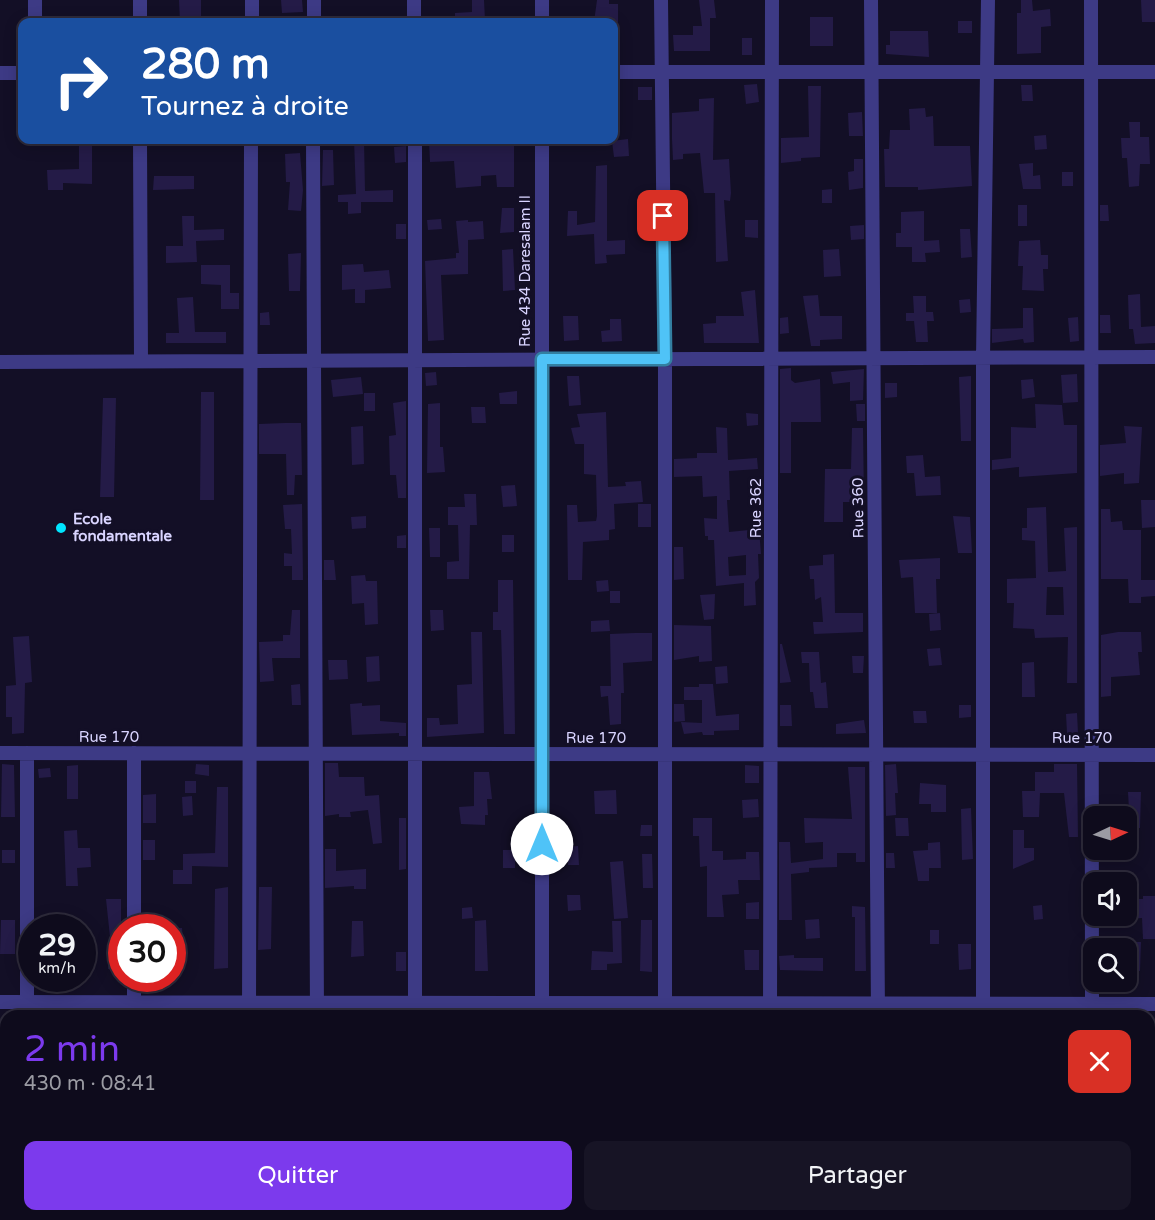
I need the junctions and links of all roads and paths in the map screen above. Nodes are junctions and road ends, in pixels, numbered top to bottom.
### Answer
1 (35, 0) edge
2 (140, 0) edge
3 (252, 0) edge
4 (314, 0) edge
5 (414, 0) edge
6 (542, 0) edge
7 (661, 0) edge
8 (772, 0) edge
9 (871, 0) edge
10 (988, 0) edge
11 (1091, 0) edge
12 (35, 18) edge
13 (140, 18) edge
14 (252, 18) edge
15 (314, 18) edge
16 (414, 18) edge
17 (542, 18) edge
18 (618, 72) edge
19 (660, 72) junction
20 (773, 72) junction
21 (870, 72) junction
22 (989, 72) junction
23 (1090, 72) junction
24 (1155, 72) edge
25 (0, 73) edge
26 (18, 73) edge
27 (140, 144) edge
28 (251, 144) edge
29 (313, 144) edge
30 (415, 144) edge
31 (542, 144) edge
32 (1092, 357) junction
33 (1155, 357) edge
34 (773, 358) junction
35 (872, 358) junction
36 (983, 358) junction
37 (542, 359) junction
38 (665, 359) junction
39 (313, 360) junction
40 (415, 360) junction
41 (141, 361) junction
42 (249, 361) junction
43 (0, 362) edge
44 (0, 753) edge
45 (27, 753) junction
46 (134, 753) junction
47 (249, 754) junction
48 (316, 754) junction
49 (415, 754) junction
50 (542, 754) junction
51 (665, 754) junction
52 (771, 754) junction
53 (877, 755) junction
54 (985, 755) junction
55 (1091, 755) junction
56 (1155, 755) edge
57 (134, 914) edge
58 (134, 992) edge
59 (0, 1002) edge
60 (1155, 1004) edge
61 (27, 1009) edge
62 (134, 1009) edge
63 (249, 1009) edge
64 (317, 1009) edge
65 (415, 1009) edge
66 (542, 1009) edge
67 (666, 1009) edge
68 (770, 1009) edge
69 (878, 1009) edge
70 (983, 1009) edge
71 (1092, 1009) edge

1 - 12 street
2 - 13 street
3 - 14 street
4 - 15 street
5 - 16 street
6 - 17 street
7 - 19 street
8 - 20 street, Rue 362
9 - 21 street, Rue 360
10 - 22 street
11 - 23 street
18 - 19 street
19 - 20 street
19 - 38 street
20 - 21 street
20 - 34 street, Rue 362
21 - 22 street
21 - 35 street, Rue 360
22 - 23 street
22 - 36 street
23 - 24 street
23 - 32 street
25 - 26 street
27 - 41 street
28 - 42 street
29 - 39 street
30 - 40 street
31 - 37 street, Rue 434 Daresalam II
32 - 33 street
32 - 36 street
32 - 55 street
34 - 35 street
34 - 38 street
34 - 52 street, Rue 362
35 - 36 street
35 - 53 street, Rue 360
36 - 54 street
37 - 38 street
37 - 40 street
37 - 50 street, Rue 434 Daresalam II
38 - 51 street
39 - 40 street
39 - 42 street
39 - 48 street
40 - 49 street
41 - 42 street
41 - 43 street
42 - 47 street
44 - 45 street, Rue 170
45 - 46 street, Rue 170
45 - 61 street
46 - 47 street, Rue 170
46 - 57 street
47 - 48 street, Rue 170
47 - 63 street
48 - 49 street, Rue 170
48 - 64 street
49 - 50 street, Rue 170
49 - 65 street
50 - 51 street, Rue 170
50 - 66 street, Rue 434 Daresalam II
51 - 52 street, Rue 170
51 - 67 street
52 - 53 street, Rue 170
52 - 68 street, Rue 362
53 - 54 street, Rue 170
53 - 69 street, Rue 360
54 - 55 street, Rue 170
54 - 70 street
55 - 56 street, Rue 170
55 - 71 street
58 - 62 street
59 - 61 street
60 - 71 street
61 - 62 street
62 - 63 street
63 - 64 street
64 - 65 street
65 - 66 street
66 - 67 street
67 - 68 street
68 - 69 street
69 - 70 street
70 - 71 street

